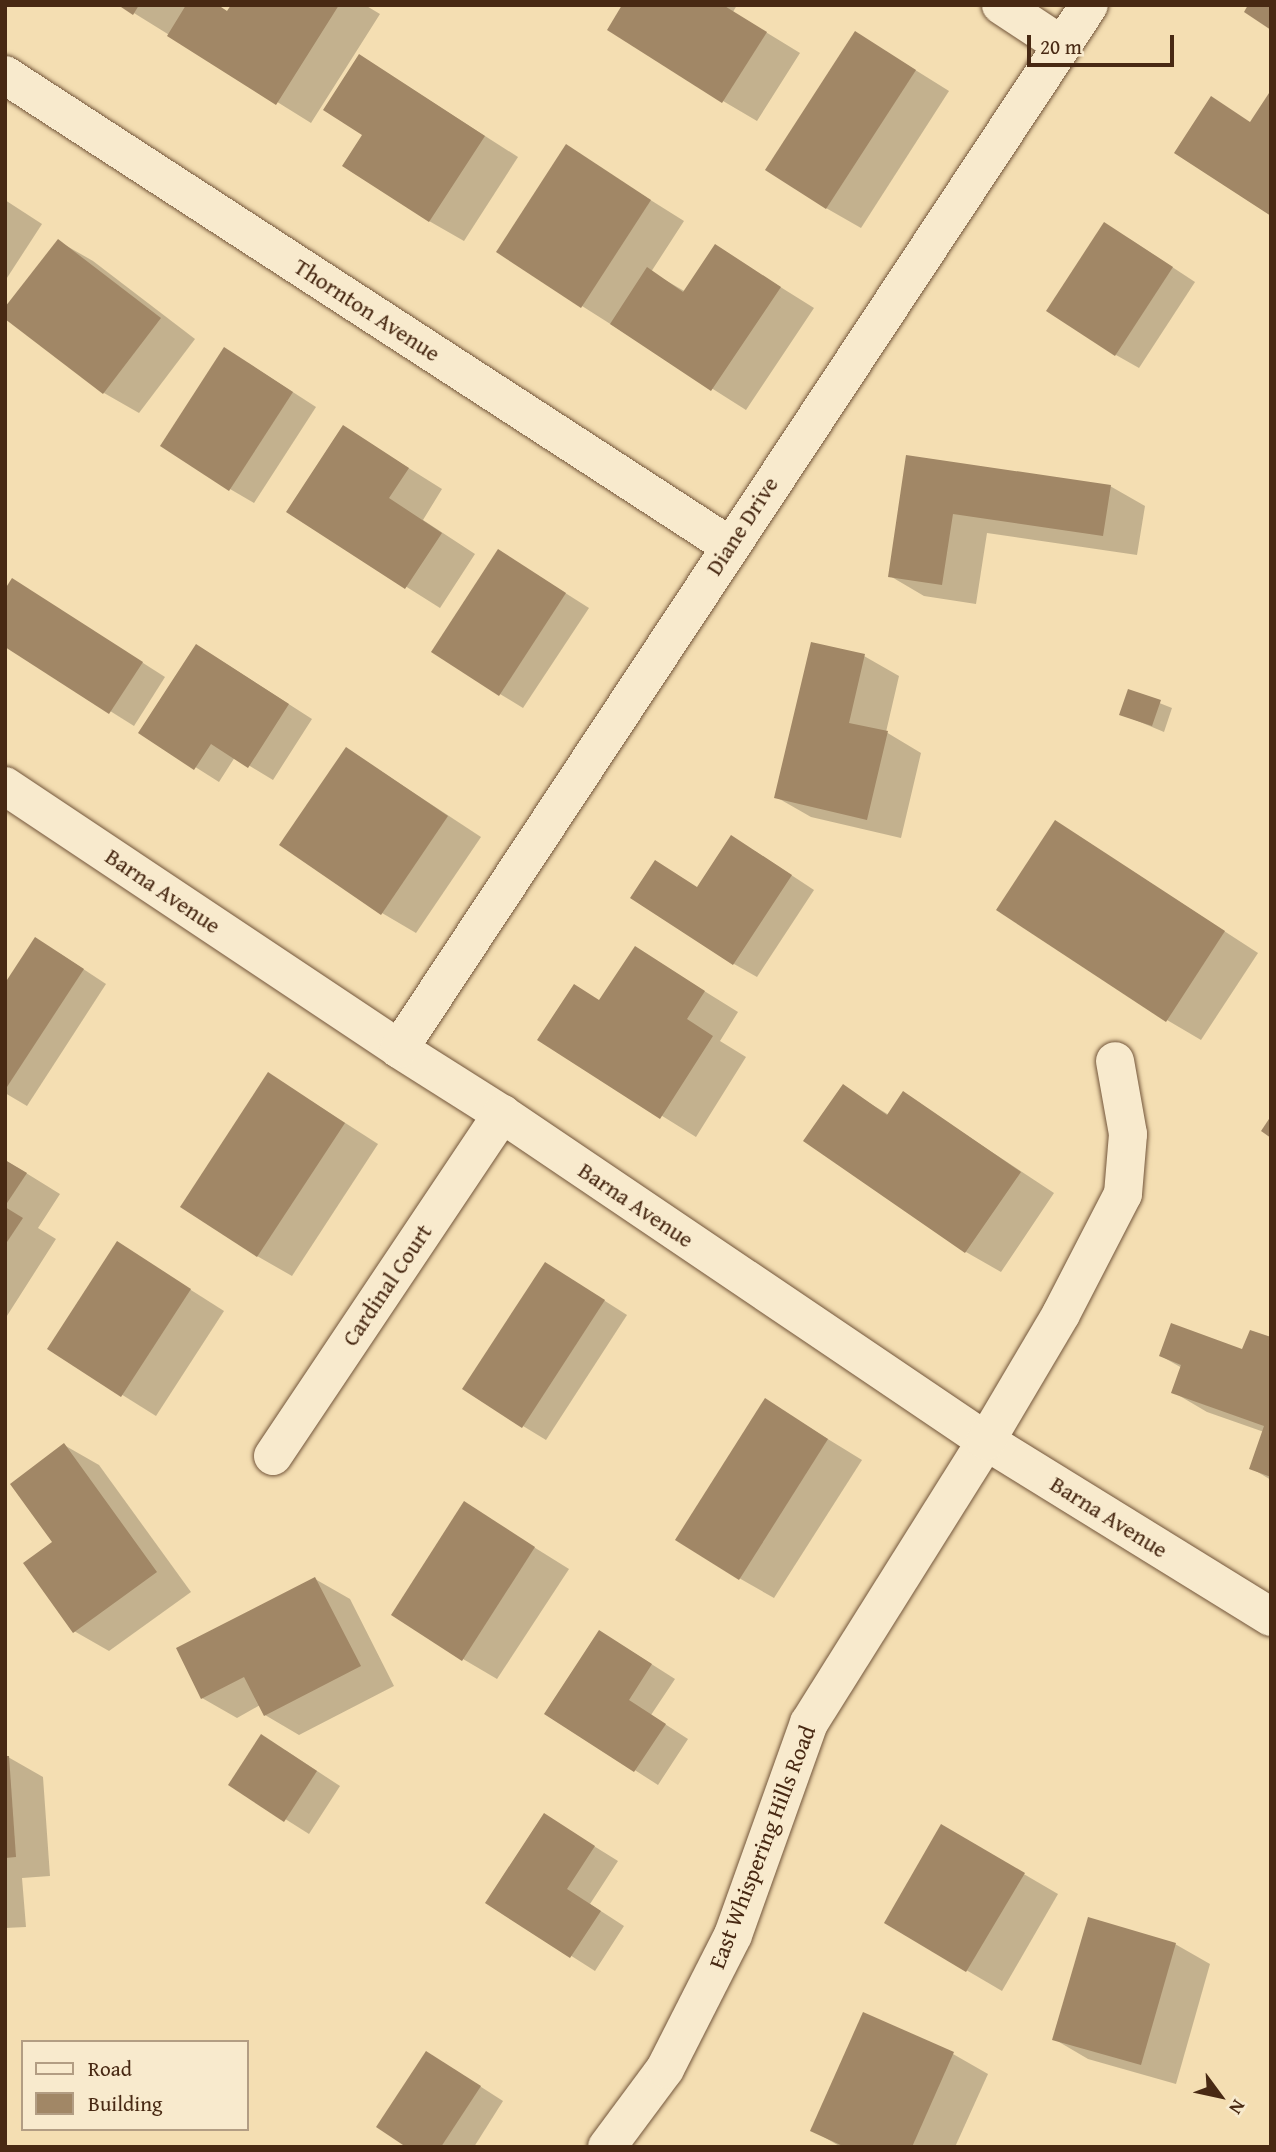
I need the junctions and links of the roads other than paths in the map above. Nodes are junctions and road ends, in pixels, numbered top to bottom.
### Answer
1 (1001, 5) edge
2 (1089, 5) edge
3 (1062, 45) junction
4 (5, 75) edge
5 (730, 545) junction
6 (8, 794) edge
7 (399, 1049) junction
8 (1115, 1060) dead end
9 (502, 1114) junction
10 (986, 1441) junction
11 (273, 1455) dead end
12 (1271, 1617) edge
13 (607, 2147) edge

1 - 3 street
2 - 3 street, Diane Drive
3 - 5 street, Diane Drive
4 - 5 street, Thornton Avenue
5 - 7 street, Diane Drive
6 - 7 street, Barna Avenue
7 - 9 street, Barna Avenue
8 - 10 street, East Whispering Hills Road
9 - 10 street, Barna Avenue
9 - 11 street, Cardinal Court
10 - 12 street, Barna Avenue
10 - 13 street, East Whispering Hills Road

